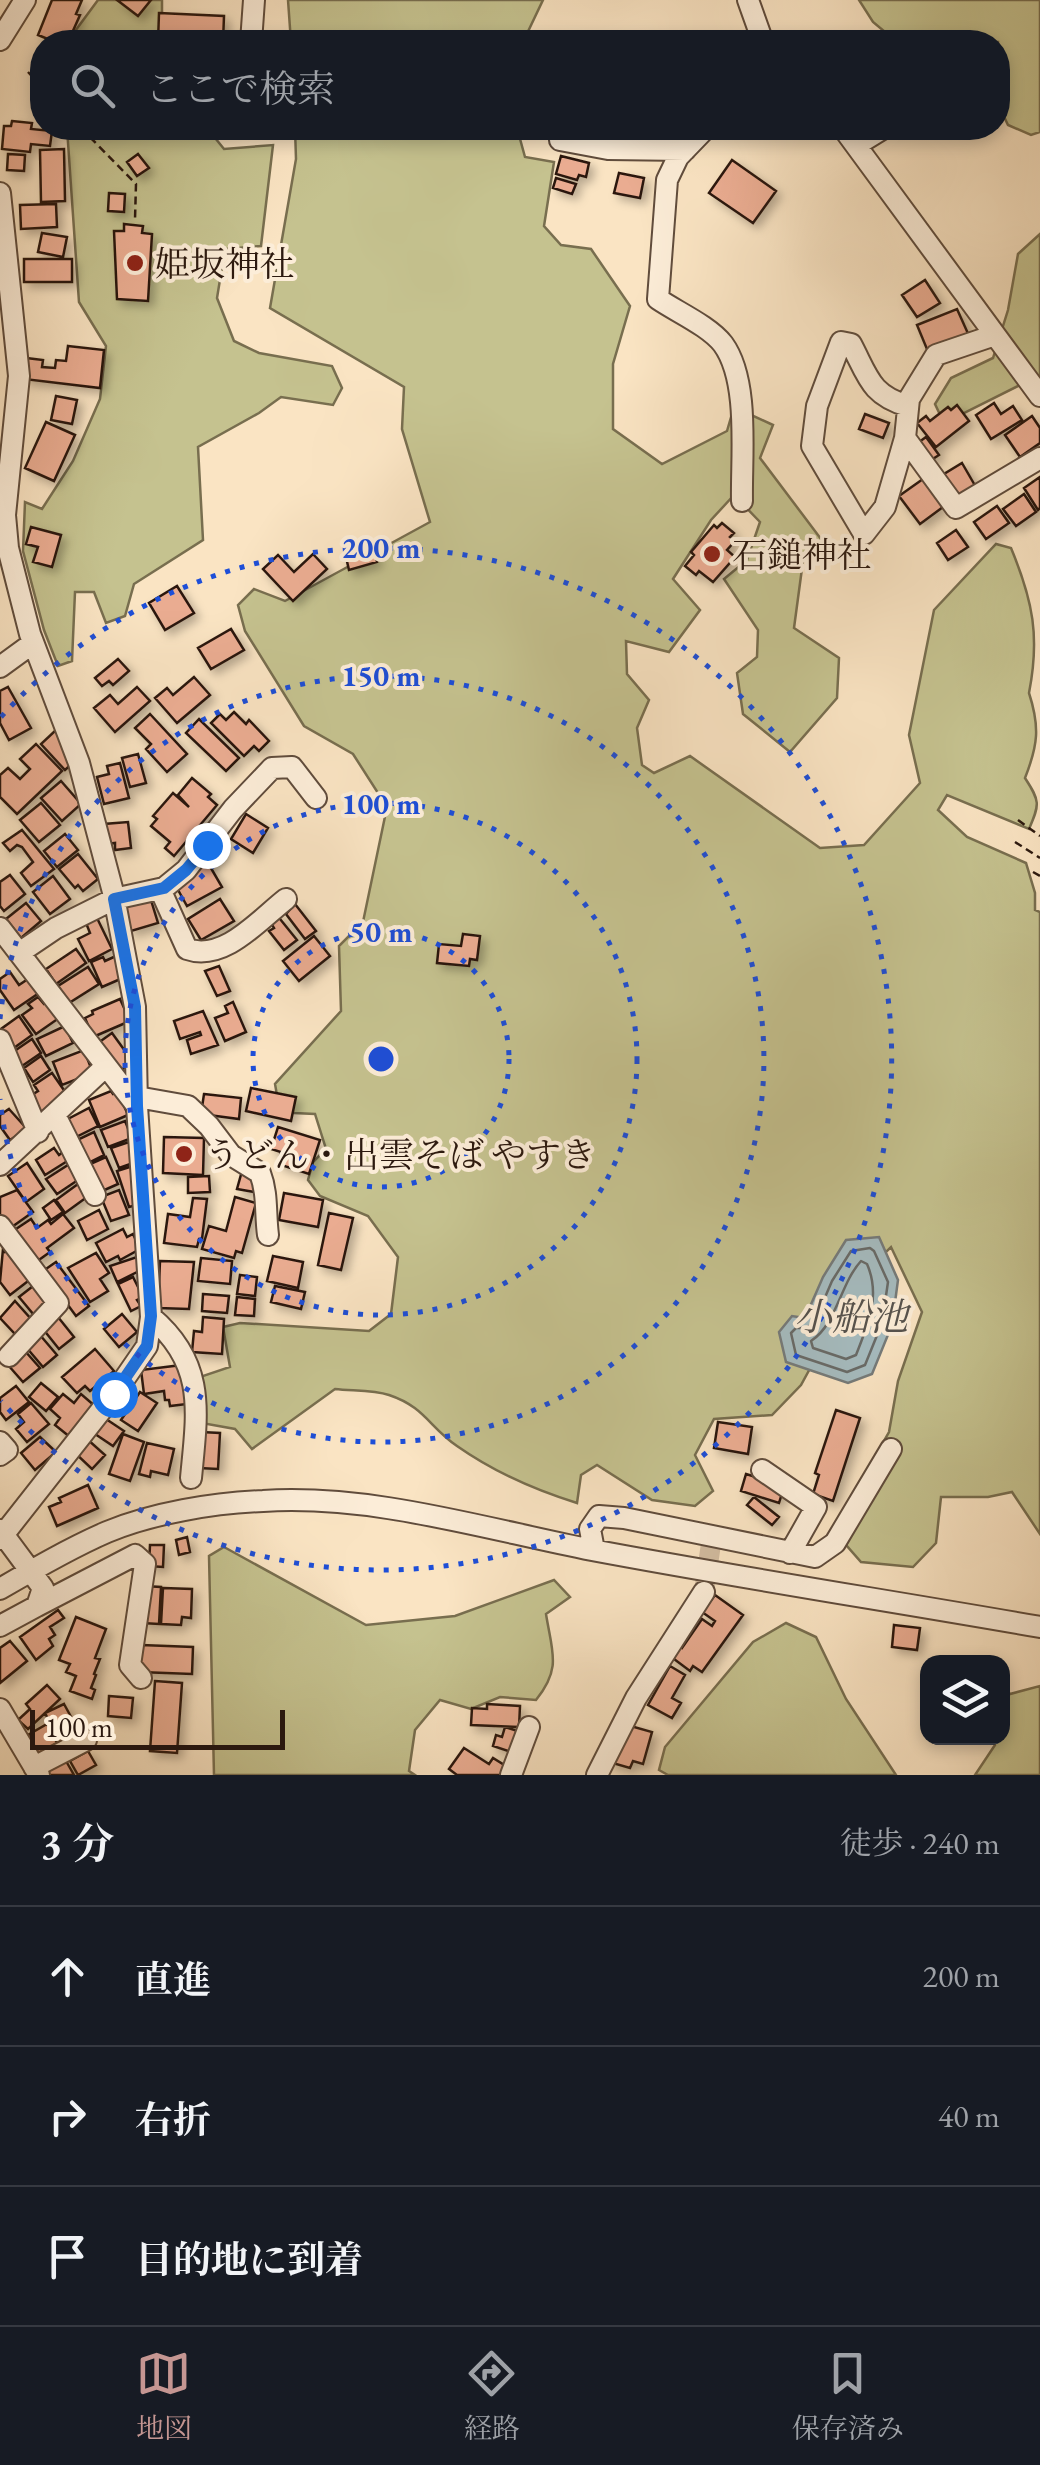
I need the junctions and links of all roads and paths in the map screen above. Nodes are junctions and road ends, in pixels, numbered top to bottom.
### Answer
1 (25, 0) edge
2 (254, 0) edge
3 (748, 0) edge
4 (252, 30) edge
5 (757, 30) edge
6 (0, 40) edge
7 (93, 140) edge
8 (593, 140) edge
9 (695, 140) edge
10 (854, 140) edge
11 (864, 140) edge
12 (858, 144) junction
13 (686, 150) junction
14 (0, 193) edge
15 (135, 219) dead end
16 (5, 320) edge
17 (996, 335) junction
18 (1040, 396) edge
19 (908, 406) junction
20 (905, 438) junction
21 (1040, 458) edge
22 (742, 501) dead end
23 (34, 643) junction
24 (0, 666) edge
25 (316, 798) dead end
26 (1018, 820) dead end
27 (1040, 836) edge
28 (1015, 842) dead end
29 (1040, 858) edge
30 (1033, 872) dead end
31 (1040, 876) edge
32 (160, 888) junction
33 (114, 899) junction
34 (286, 899) dead end
35 (0, 928) edge
36 (19, 953) junction
37 (0, 1040) edge
38 (105, 1066) junction
39 (137, 1102) junction
40 (54, 1115) junction
41 (38, 1132) junction
42 (0, 1166) edge
43 (96, 1196) dead end
44 (0, 1226) edge
45 (268, 1234) dead end
46 (151, 1316) junction
47 (8, 1356) dead end
48 (0, 1442) edge
49 (891, 1449) dead end
50 (0, 1455) edge
51 (762, 1470) dead end
52 (191, 1478) dead end
53 (1, 1535) edge
54 (594, 1550) junction
55 (790, 1553) junction
56 (32, 1571) junction
57 (0, 1590) edge
58 (704, 1592) tunnel mouth
59 (37, 1606) junction
60 (0, 1626) edge
61 (1040, 1627) edge
62 (141, 1678) dead end
63 (2, 1716) edge
64 (529, 1727) dead end
65 (86, 1740) dead end
66 (37, 1771) edge
67 (510, 1775) edge
68 (597, 1775) edge

1 - 6 street
2 - 4 street
3 - 5 street
7 - 15 path
8 - 13 street
9 - 13 street
10 - 12 street
11 - 12 street
12 - 17 street
13 - 22 street
14 - 16 street
16 - 23 street
17 - 18 street
17 - 19 street
19 - 20 street
19 - 20 street
20 - 21 street
23 - 24 street
23 - 33 street
25 - 32 street
26 - 27 path
28 - 29 path
30 - 31 path
32 - 33 street
32 - 34 street
33 - 36 street
33 - 39 street
35 - 36 street
36 - 38 street
37 - 41 street
38 - 39 street
38 - 40 street
39 - 45 street
39 - 46 street
40 - 41 street
40 - 43 street
41 - 42 street
44 - 47 street
46 - 52 street
46 - 53 street
48 - 50 street
49 - 55 street
51 - 55 street
53 - 56 street
54 - 55 street
54 - 56 street
54 - 61 street
56 - 57 street
56 - 59 street
58 - 68 street
59 - 60 street
59 - 62 street
63 - 66 street
64 - 67 street
65 - 66 street

